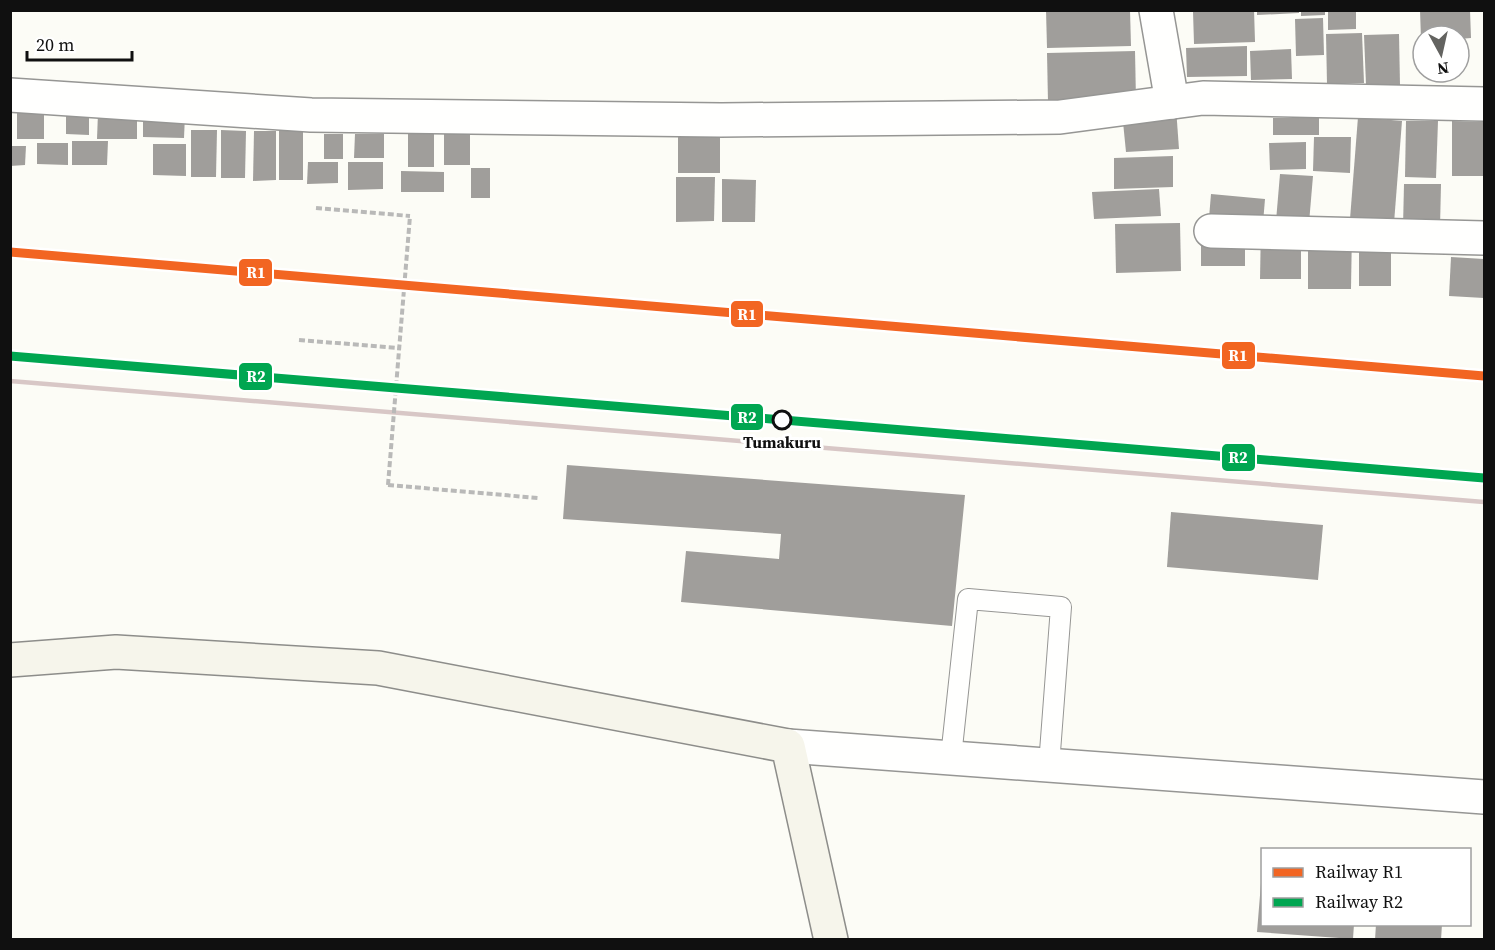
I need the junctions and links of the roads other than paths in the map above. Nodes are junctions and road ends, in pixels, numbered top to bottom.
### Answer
1 (1156, 10) edge
2 (10, 95) edge
3 (1172, 102) junction
4 (1485, 104) edge
5 (1211, 231) dead end
6 (1485, 238) edge
7 (10, 660) edge
8 (788, 746) junction
9 (951, 757) junction
10 (1049, 765) junction
11 (1485, 797) edge
12 (831, 939) edge

1 - 3 street
2 - 3 street
3 - 4 street
5 - 6 street
7 - 8 street
8 - 9 street
8 - 12 street
9 - 10 street
9 - 10 lane
10 - 11 street

